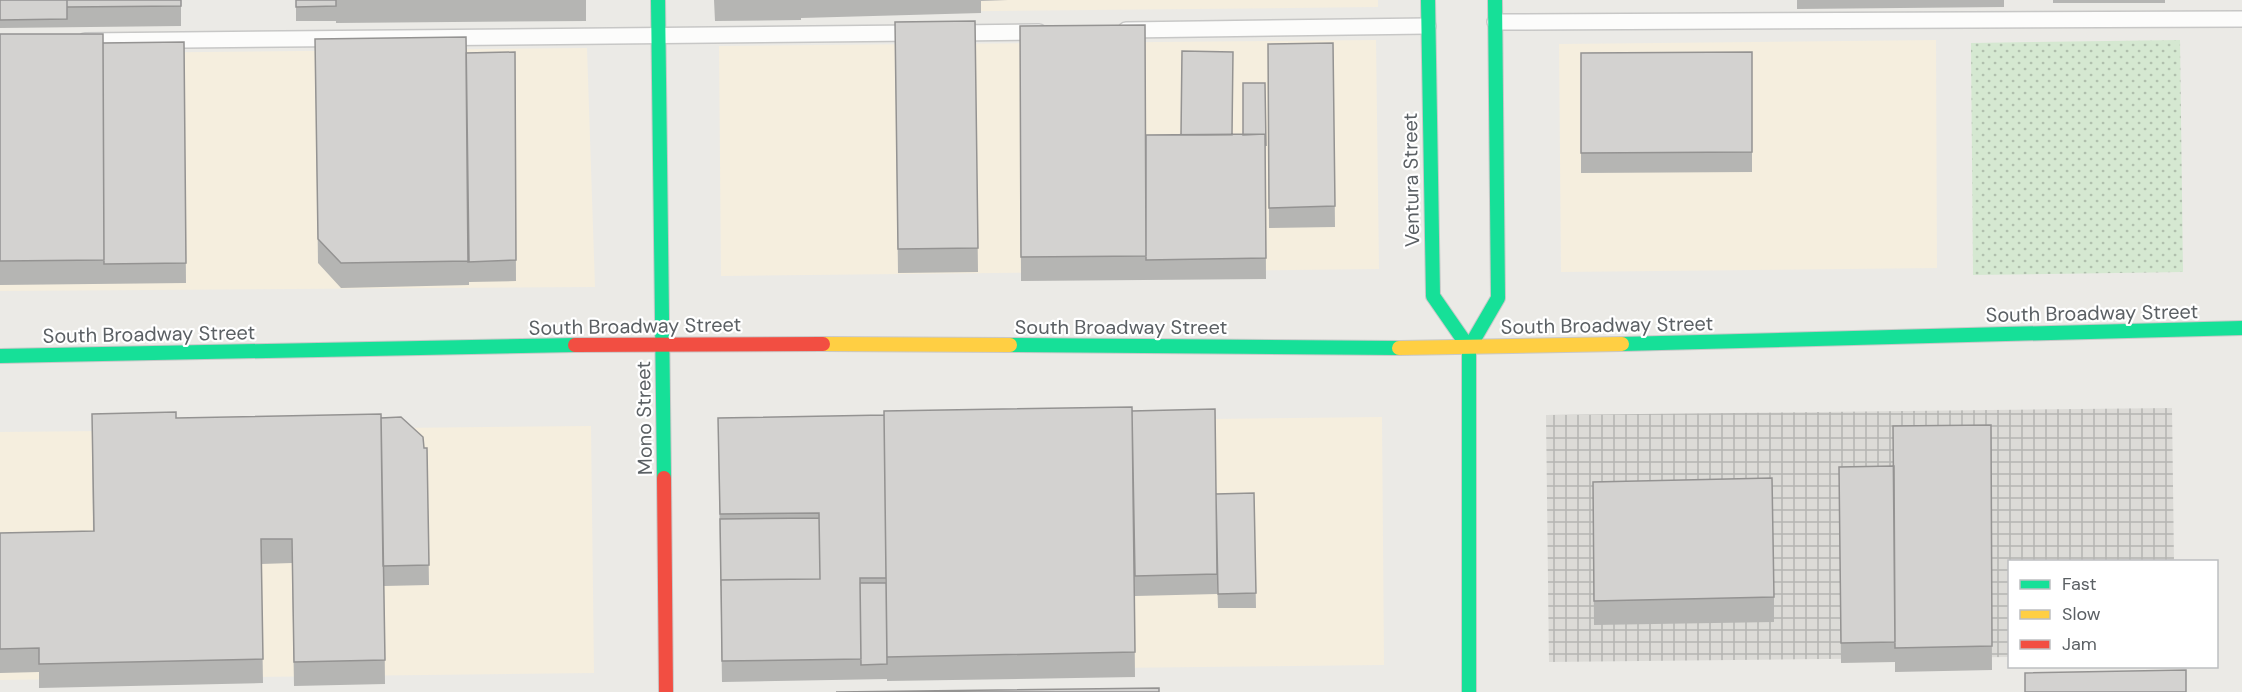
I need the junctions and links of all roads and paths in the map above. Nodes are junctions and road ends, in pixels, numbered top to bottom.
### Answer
1 (658, 0) edge
2 (1428, 0) edge
3 (1495, 0) edge
4 (2242, 19) edge
5 (1495, 22) junction
6 (1428, 26) junction
7 (1107, 30) edge
8 (1059, 31) edge
9 (658, 36) junction
10 (69, 41) edge
11 (2242, 328) edge
12 (663, 343) junction
13 (1469, 348) junction
14 (0, 356) edge
15 (666, 692) edge
16 (1469, 692) edge

1 - 9 street, Mono Street
2 - 6 street, Ventura Street
3 - 5 street
4 - 5 lane
5 - 13 street
6 - 7 lane
6 - 13 street, Ventura Street
8 - 9 lane
9 - 10 lane
9 - 12 street, Mono Street
11 - 13 street, South Broadway Street
12 - 13 street, South Broadway Street
12 - 14 street, South Broadway Street
12 - 15 street, Mono Street
13 - 16 street

